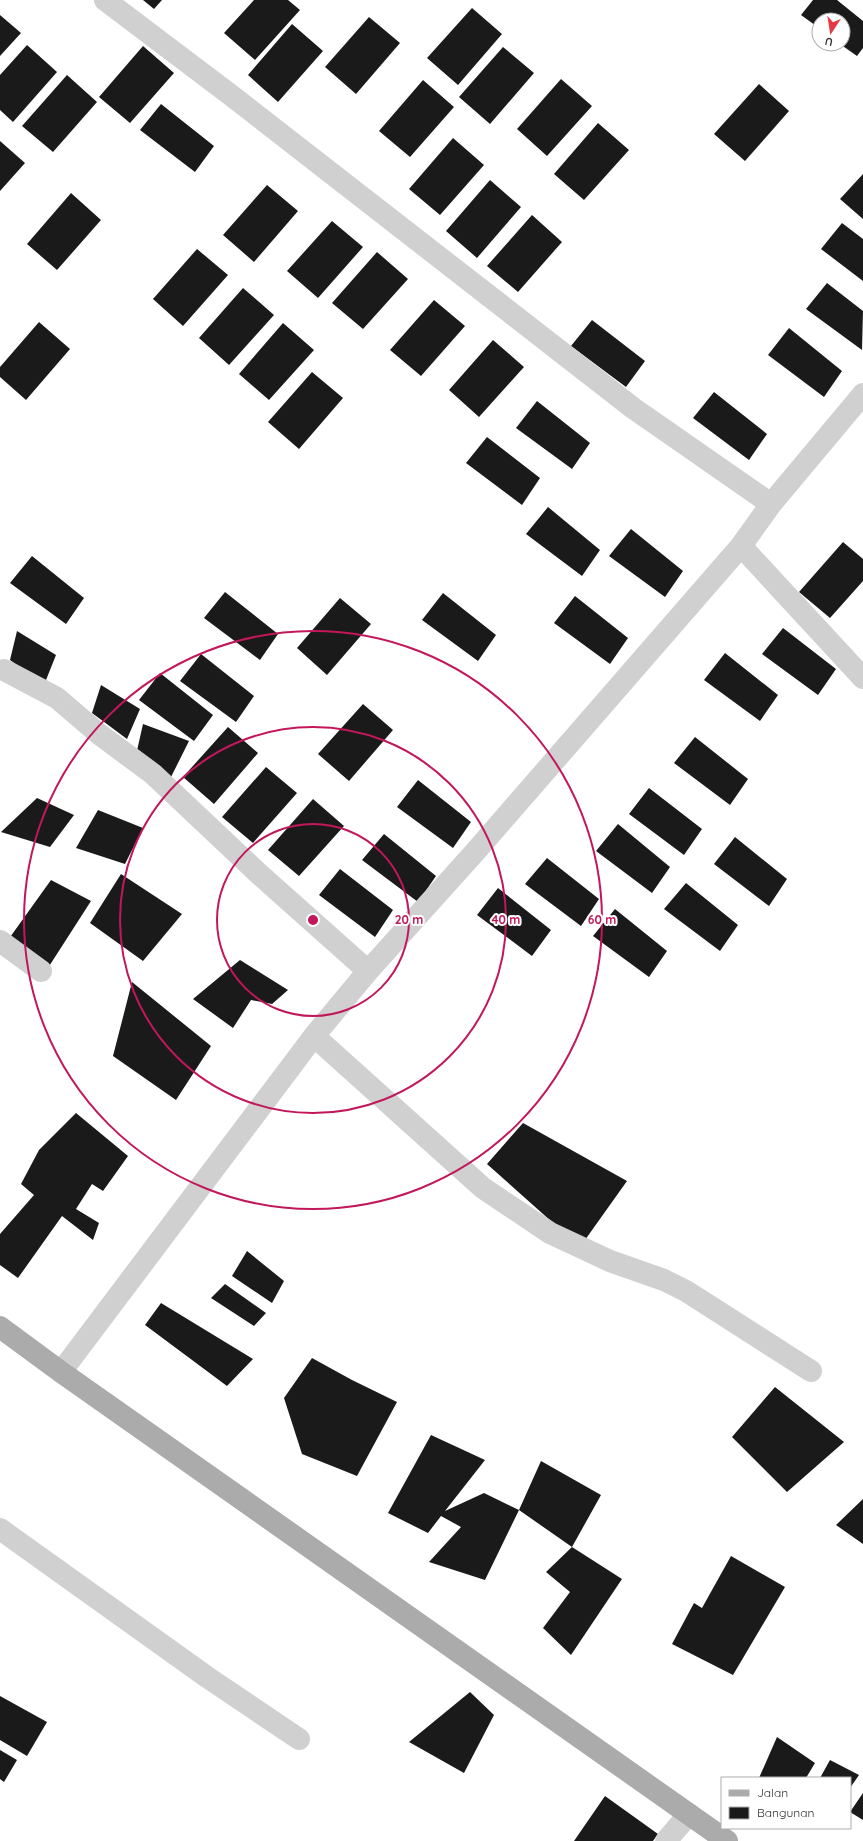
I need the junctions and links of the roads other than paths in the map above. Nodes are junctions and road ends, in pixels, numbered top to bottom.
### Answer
1 (105, 0) edge
2 (863, 394) edge
3 (771, 504) junction
4 (741, 546) junction
5 (4, 670) dead end
6 (863, 678) edge
7 (0, 941) edge
8 (41, 971) dead end
9 (368, 971) junction
10 (314, 1036) junction
11 (2, 1333) edge
12 (811, 1371) dead end
13 (61, 1372) junction
14 (0, 1529) edge
15 (299, 1739) dead end
16 (690, 1814) junction
17 (666, 1841) edge
18 (728, 1841) edge

1 - 3 street
2 - 3 street
3 - 4 street
4 - 6 street
4 - 9 street
5 - 9 street
7 - 8 street
9 - 10 street
10 - 12 street
10 - 13 street
11 - 13 main road
13 - 16 main road
14 - 15 street
16 - 17 street
16 - 18 main road

